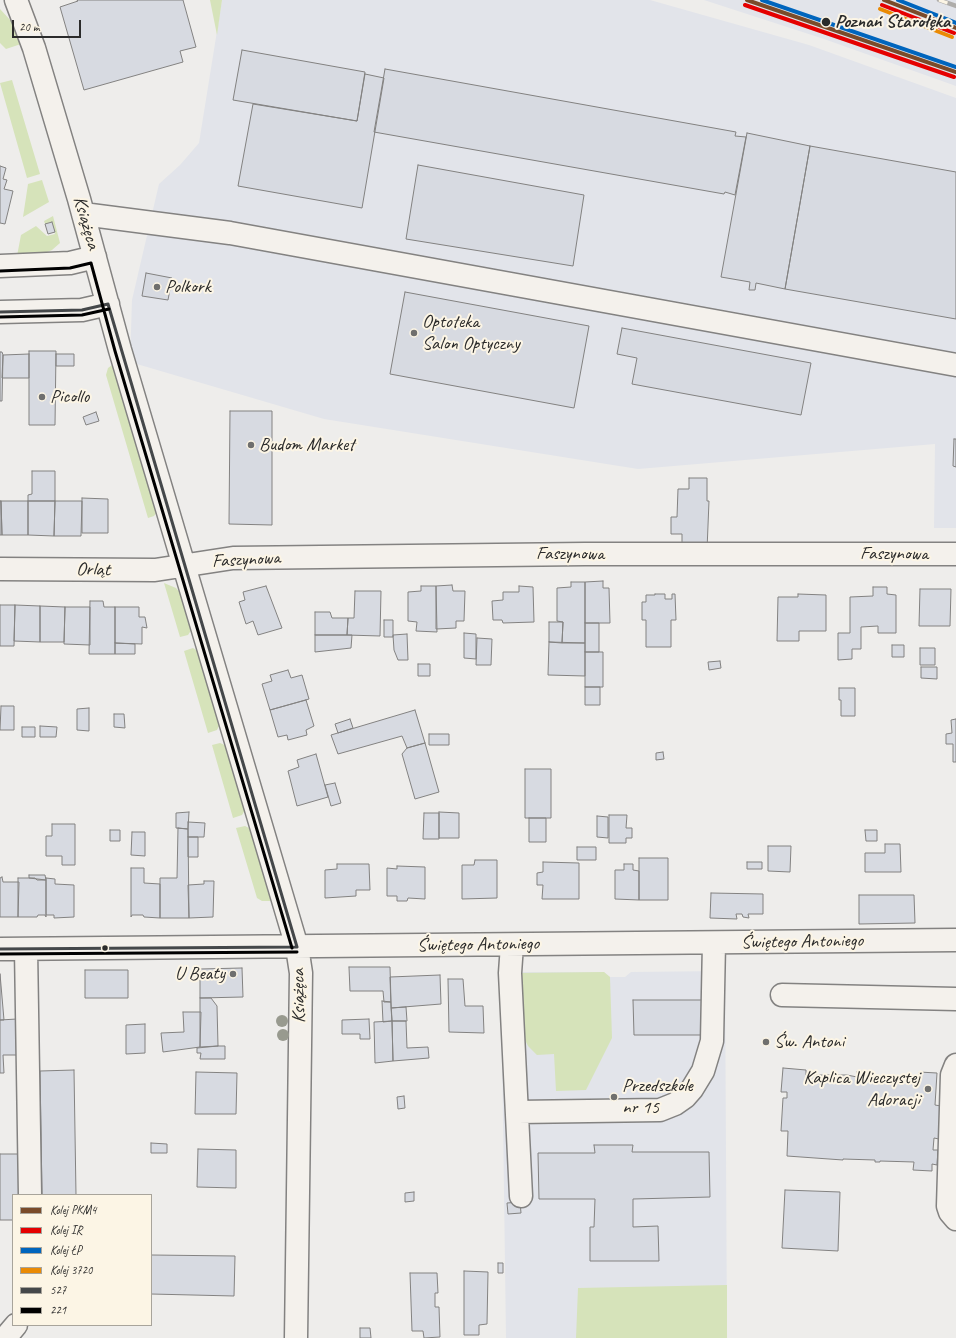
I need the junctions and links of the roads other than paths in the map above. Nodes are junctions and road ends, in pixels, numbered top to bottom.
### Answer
1 (16, 0) edge
2 (83, 214) junction
3 (95, 257) junction
4 (0, 266) edge
5 (108, 304) junction
6 (0, 312) edge
7 (956, 365) edge
8 (956, 554) edge
9 (185, 566) junction
10 (0, 569) edge
11 (956, 940) edge
12 (714, 943) junction
13 (512, 945) junction
14 (288, 947) junction
15 (26, 949) junction
16 (0, 950) edge
17 (782, 995) dead end
18 (956, 999) edge
19 (954, 1070) edge
20 (518, 1112) junction
21 (30, 1194) edge
22 (521, 1196) dead end
23 (956, 1219) edge
24 (15, 1326) edge
25 (5, 1338) edge
26 (296, 1338) edge

1 - 2 street, Książęca
2 - 3 street, Książęca
2 - 7 street
3 - 4 street
3 - 5 street, Książęca
5 - 6 street
5 - 9 street, Książęca
8 - 9 street, Faszynowa
9 - 10 street, Orląt
9 - 14 street, Książęca
11 - 12 street, Świętego Antoniego
12 - 13 street, Świętego Antoniego
12 - 20 street
13 - 14 street, Świętego Antoniego
13 - 20 street
14 - 15 street, Świętego Antoniego
14 - 26 street, Książęca
15 - 16 street, Świętego Antoniego
15 - 21 street
17 - 18 street
19 - 23 street
20 - 22 street
24 - 25 street

